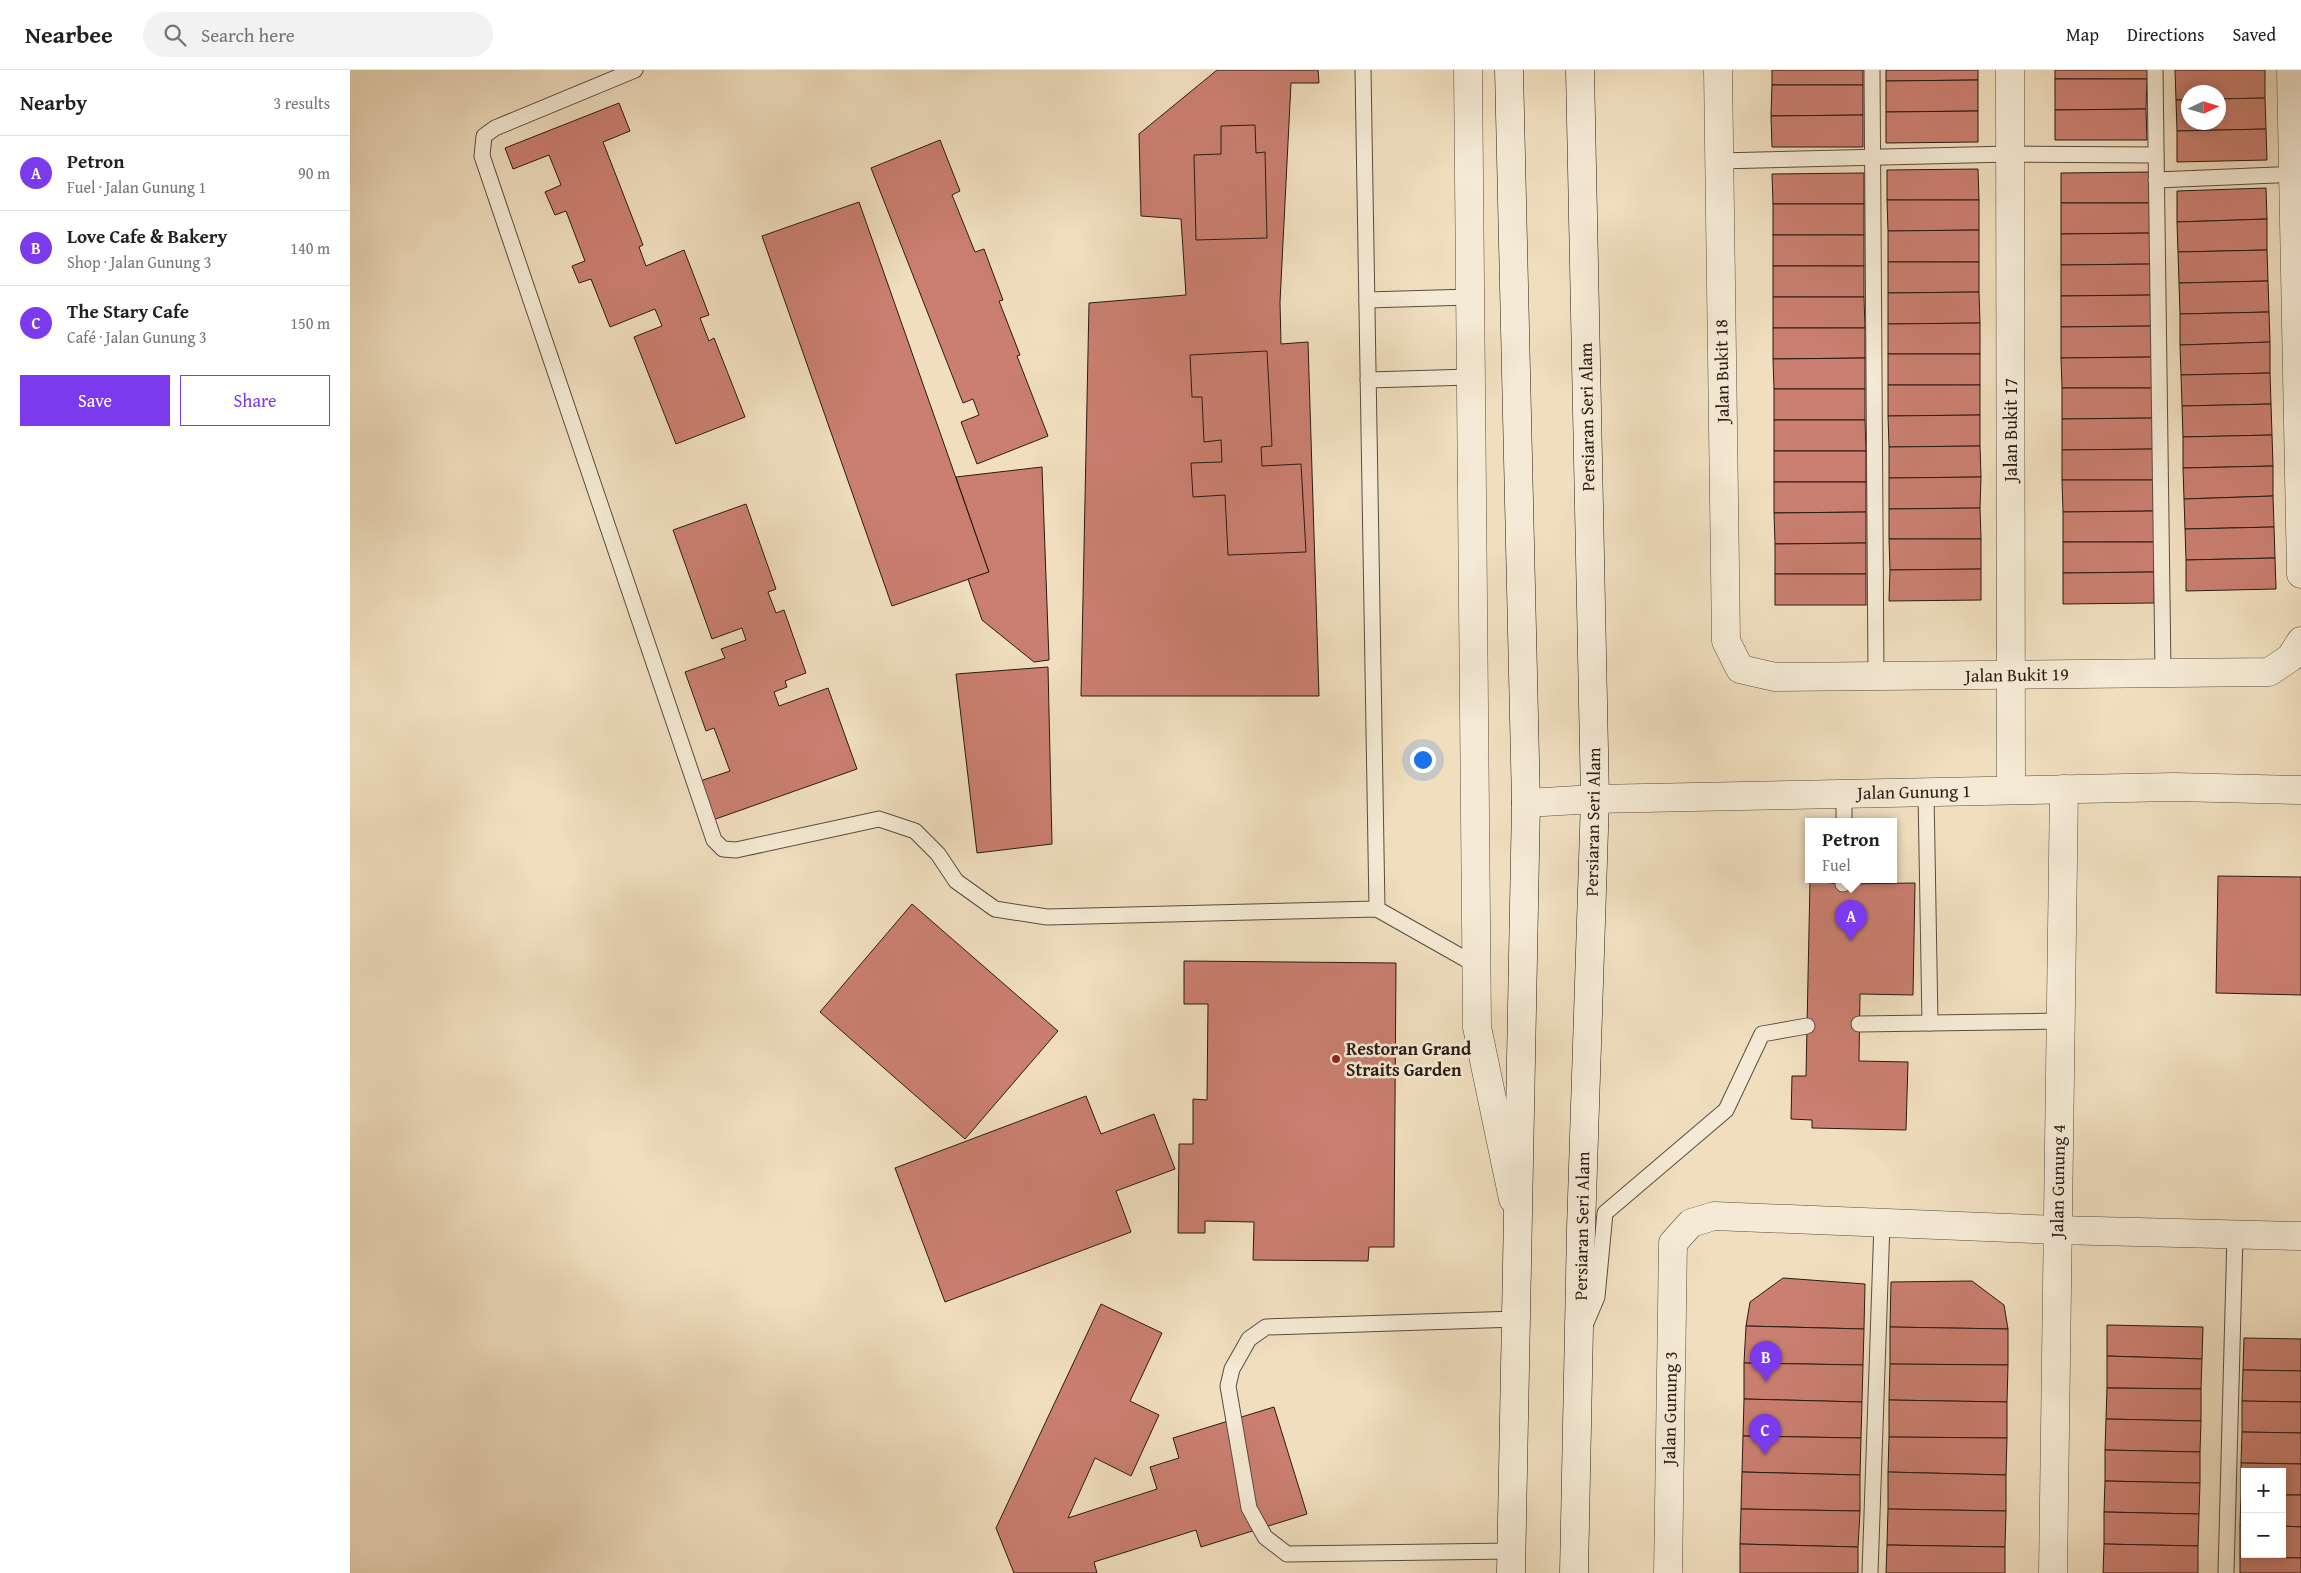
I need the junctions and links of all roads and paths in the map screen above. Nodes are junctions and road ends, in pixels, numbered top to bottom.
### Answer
1 (635, 70) edge
2 (1363, 70) edge
3 (1468, 70) edge
4 (1509, 70) edge
5 (1580, 70) edge
6 (1718, 70) edge
7 (1872, 70) edge
8 (2010, 70) edge
9 (2155, 70) edge
10 (2291, 70) edge
11 (2010, 154) junction
12 (2156, 155) junction
13 (1872, 158) junction
14 (1720, 161) junction
15 (2297, 174) edge
16 (2156, 180) junction
17 (1470, 297) junction
18 (1367, 300) junction
19 (1471, 377) junction
20 (1368, 380) junction
21 (2301, 574) edge
22 (2296, 650) edge
23 (1740, 669) joint
24 (2162, 673) junction
25 (2012, 674) junction
26 (1876, 676) junction
27 (2064, 789) junction
28 (2011, 790) junction
29 (2301, 790) edge
30 (1926, 792) junction
31 (1844, 794) junction
32 (1595, 799) junction
33 (1526, 802) junction
34 (1844, 818) edge
35 (1377, 909) junction
36 (1476, 965) junction
37 (2060, 1022) junction
38 (1930, 1023) junction
39 (1859, 1024) dead end
40 (1807, 1026) dead end
41 (1882, 1223) junction
42 (1519, 1230) junction
43 (2057, 1230) junction
44 (2235, 1235) junction
45 (2301, 1236) edge
46 (1517, 1319) junction
47 (1580, 1338) junction
48 (1512, 1562) edge
49 (1574, 1573) edge
50 (1668, 1573) edge
51 (1870, 1573) edge
52 (2053, 1573) edge
53 (2226, 1573) edge

1 - 35 lane
2 - 18 lane
3 - 17 street
4 - 33 street
5 - 32 street, Persiaran Seri Alam
6 - 14 street, Jalan Bukit 18
7 - 13 lane
8 - 11 street, Jalan Bukit 17
9 - 12 lane
10 - 15 street
11 - 12 lane
11 - 13 lane
11 - 25 street, Jalan Bukit 17
12 - 16 lane
13 - 14 lane
13 - 26 lane
14 - 23 street, Jalan Bukit 18
15 - 16 lane
15 - 21 street
16 - 24 lane
17 - 18 lane
17 - 19 street
18 - 20 lane
19 - 20 lane
19 - 36 street
20 - 35 lane
22 - 24 street, Jalan Bukit 19
23 - 26 street, Jalan Bukit 19
24 - 25 street, Jalan Bukit 19
25 - 26 street, Jalan Bukit 19
25 - 28 street, Jalan Bukit 17
27 - 28 street, Jalan Gunung 1
27 - 29 street, Jalan Gunung 1
27 - 37 street, Jalan Gunung 4
28 - 30 street, Jalan Gunung 1
30 - 31 street, Jalan Gunung 1
30 - 38 lane
31 - 32 street, Jalan Gunung 1
31 - 34 lane
32 - 33 street, Jalan Gunung 1
32 - 47 street, Persiaran Seri Alam
33 - 42 street
35 - 36 lane
36 - 42 street
37 - 38 lane
37 - 43 street, Jalan Gunung 4
38 - 39 lane
40 - 47 lane
41 - 43 street
41 - 50 street, Jalan Gunung 3
41 - 51 lane
42 - 46 street
43 - 44 street
43 - 52 street, Jalan Gunung 4
44 - 45 street
44 - 53 lane
46 - 48 street
46 - 48 lane
47 - 49 street, Persiaran Seri Alam

